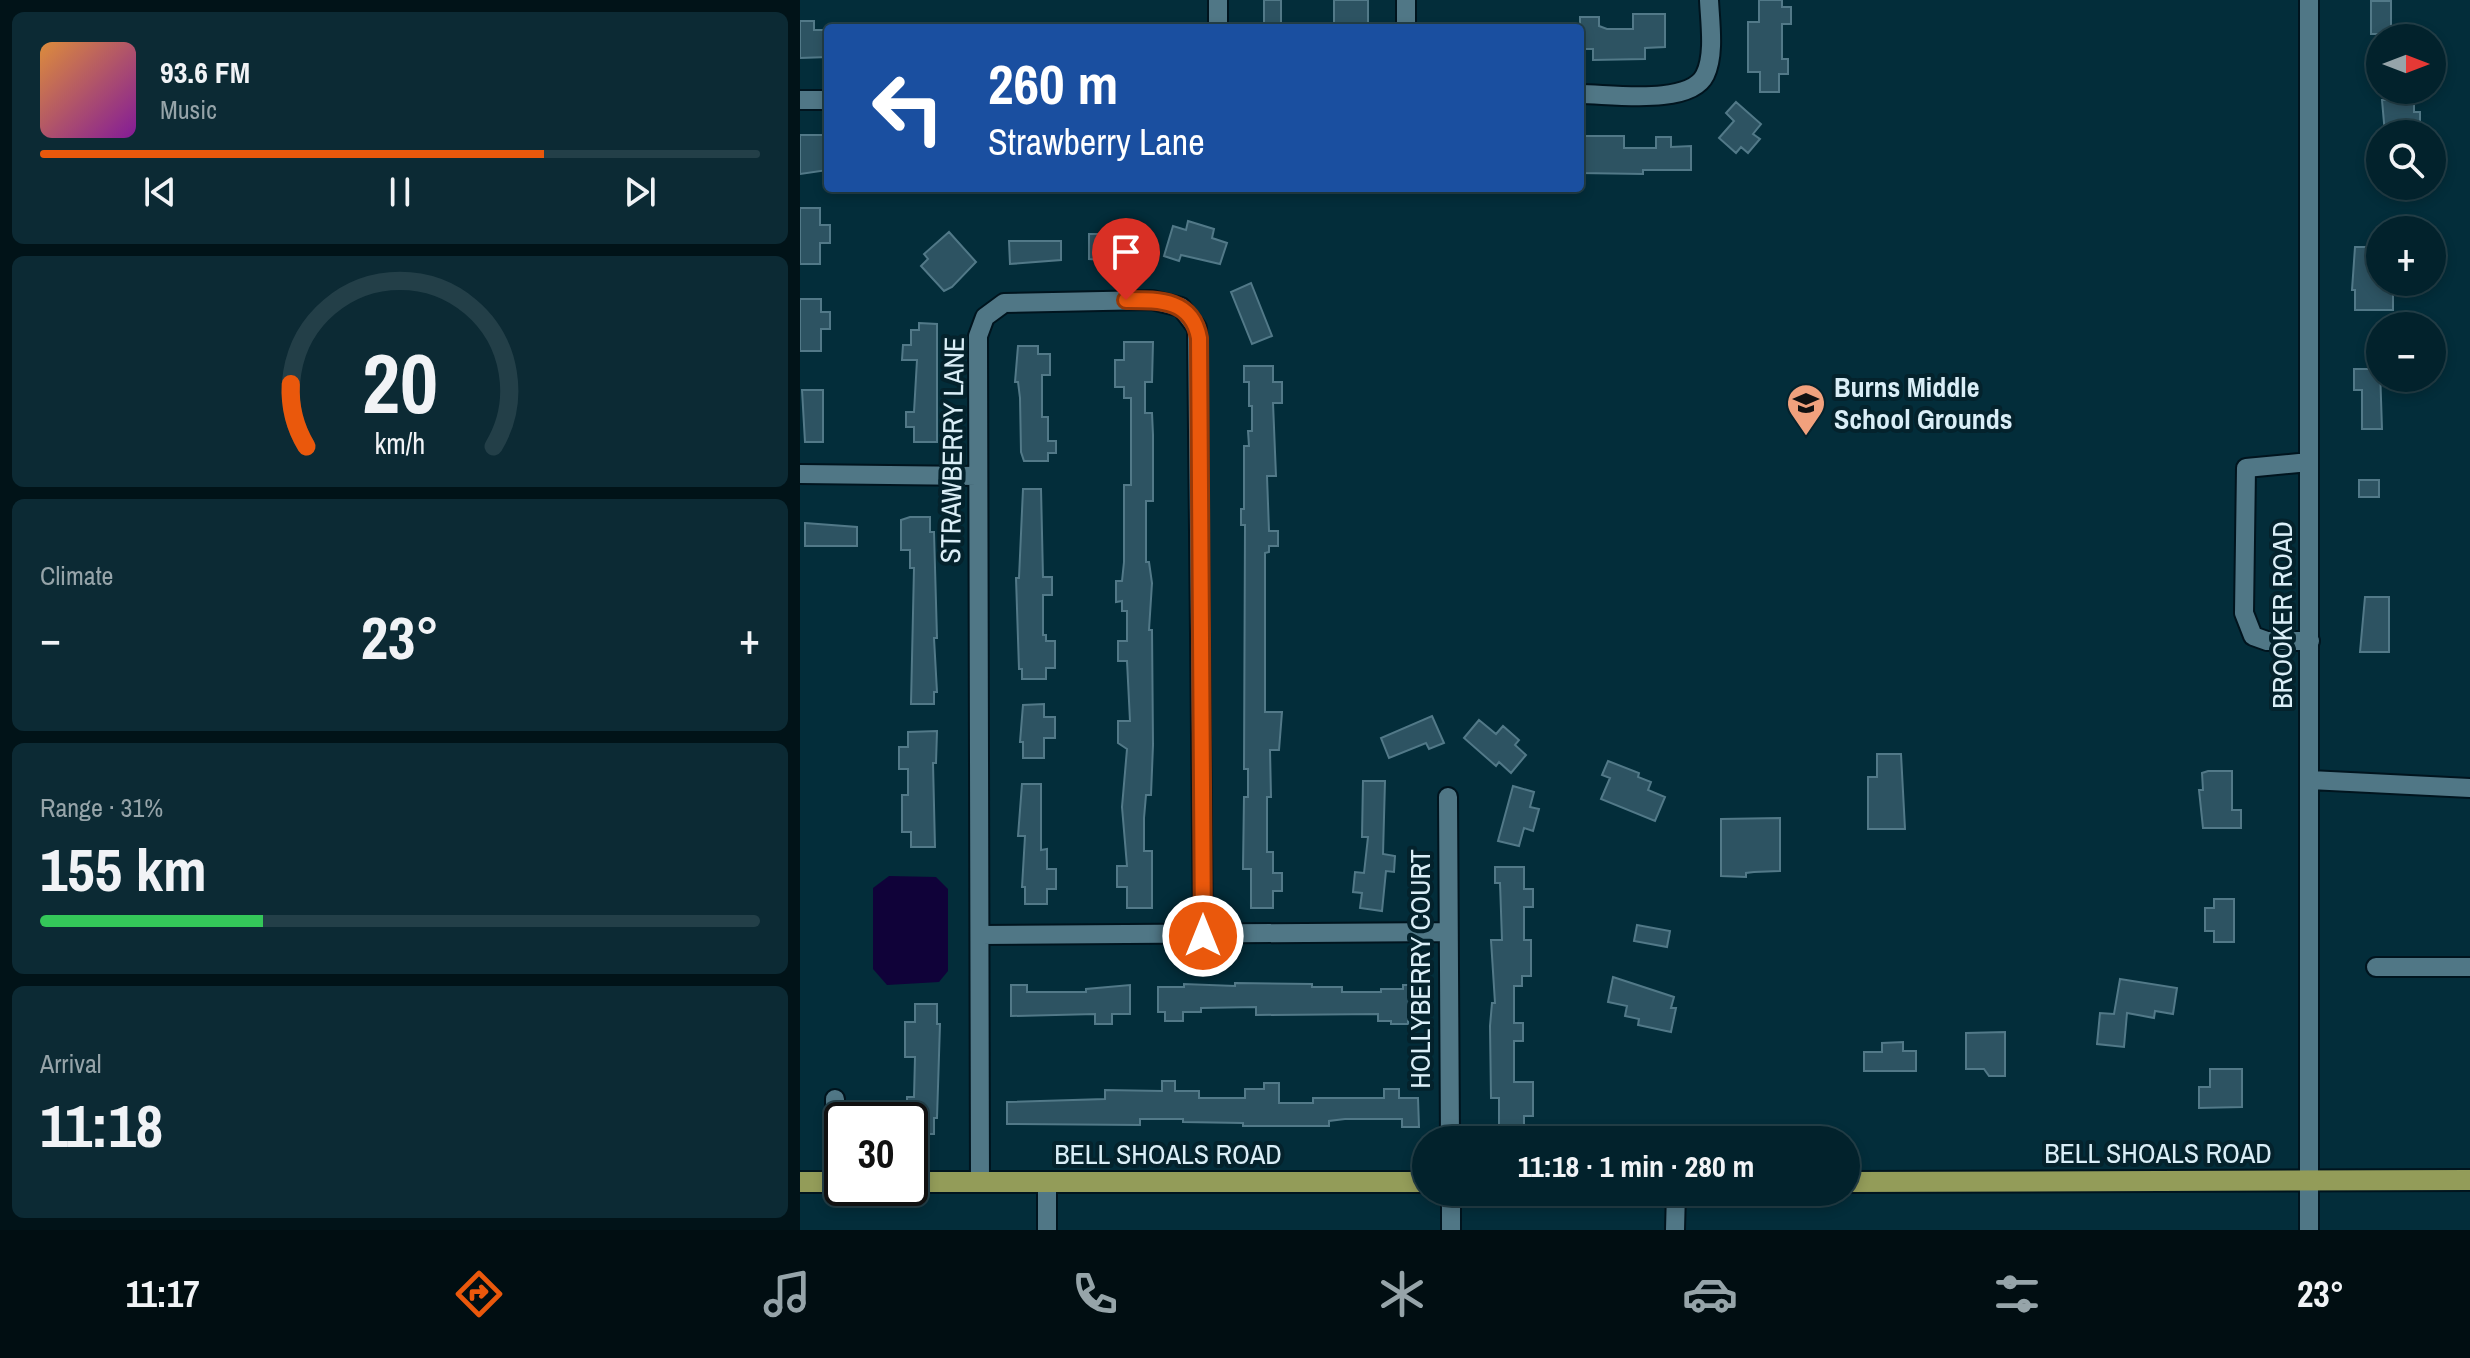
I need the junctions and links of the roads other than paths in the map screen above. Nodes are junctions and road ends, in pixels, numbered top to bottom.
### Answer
1 (1218, 0) edge
2 (1406, 0) edge
3 (1709, 0) edge
4 (2309, 0) edge
5 (1218, 24) edge
6 (1406, 24) edge
7 (1584, 94) edge
8 (800, 100) edge
9 (824, 100) edge
10 (2309, 462) junction
11 (800, 474) edge
12 (977, 476) junction
13 (2310, 641) junction
14 (2310, 780) junction
15 (2470, 788) edge
16 (1448, 797) dead end
17 (1447, 932) junction
18 (980, 935) junction
19 (1203, 936) junction
20 (2376, 967) dead end
21 (2470, 967) edge
22 (835, 1099) dead end
23 (835, 1102) edge
24 (1450, 1126) edge
25 (2470, 1180) edge
26 (980, 1181) junction
27 (1047, 1181) junction
28 (2310, 1181) junction
29 (800, 1182) edge
30 (824, 1182) edge
31 (928, 1182) edge
32 (1412, 1182) edge
33 (1860, 1182) edge
34 (1451, 1206) edge
35 (1676, 1206) edge
36 (1047, 1230) edge
37 (1451, 1230) edge
38 (1675, 1230) edge
39 (2309, 1230) edge

1 - 5 street
2 - 6 street
3 - 7 street
4 - 10 street, BROOKER ROAD
8 - 9 street
10 - 13 street, BROOKER ROAD
10 - 13 street
11 - 12 street
12 - 18 street, STRAWBERRY LANE
12 - 19 street, STRAWBERRY LANE
13 - 14 street, BROOKER ROAD
14 - 15 street
14 - 28 street, BROOKER ROAD
16 - 17 street, HOLLYBERRY COURT
17 - 19 street
17 - 24 street, HOLLYBERRY COURT
18 - 19 street
18 - 26 street, STRAWBERRY LANE
20 - 21 street
22 - 23 street
25 - 28 main road, BELL SHOALS ROAD
26 - 27 main road, BELL SHOALS ROAD
26 - 31 main road, BELL SHOALS ROAD
27 - 32 main road, BELL SHOALS ROAD
27 - 36 street
28 - 33 main road, BELL SHOALS ROAD
28 - 39 street, BROOKER ROAD
29 - 30 main road
34 - 37 street
35 - 38 street

